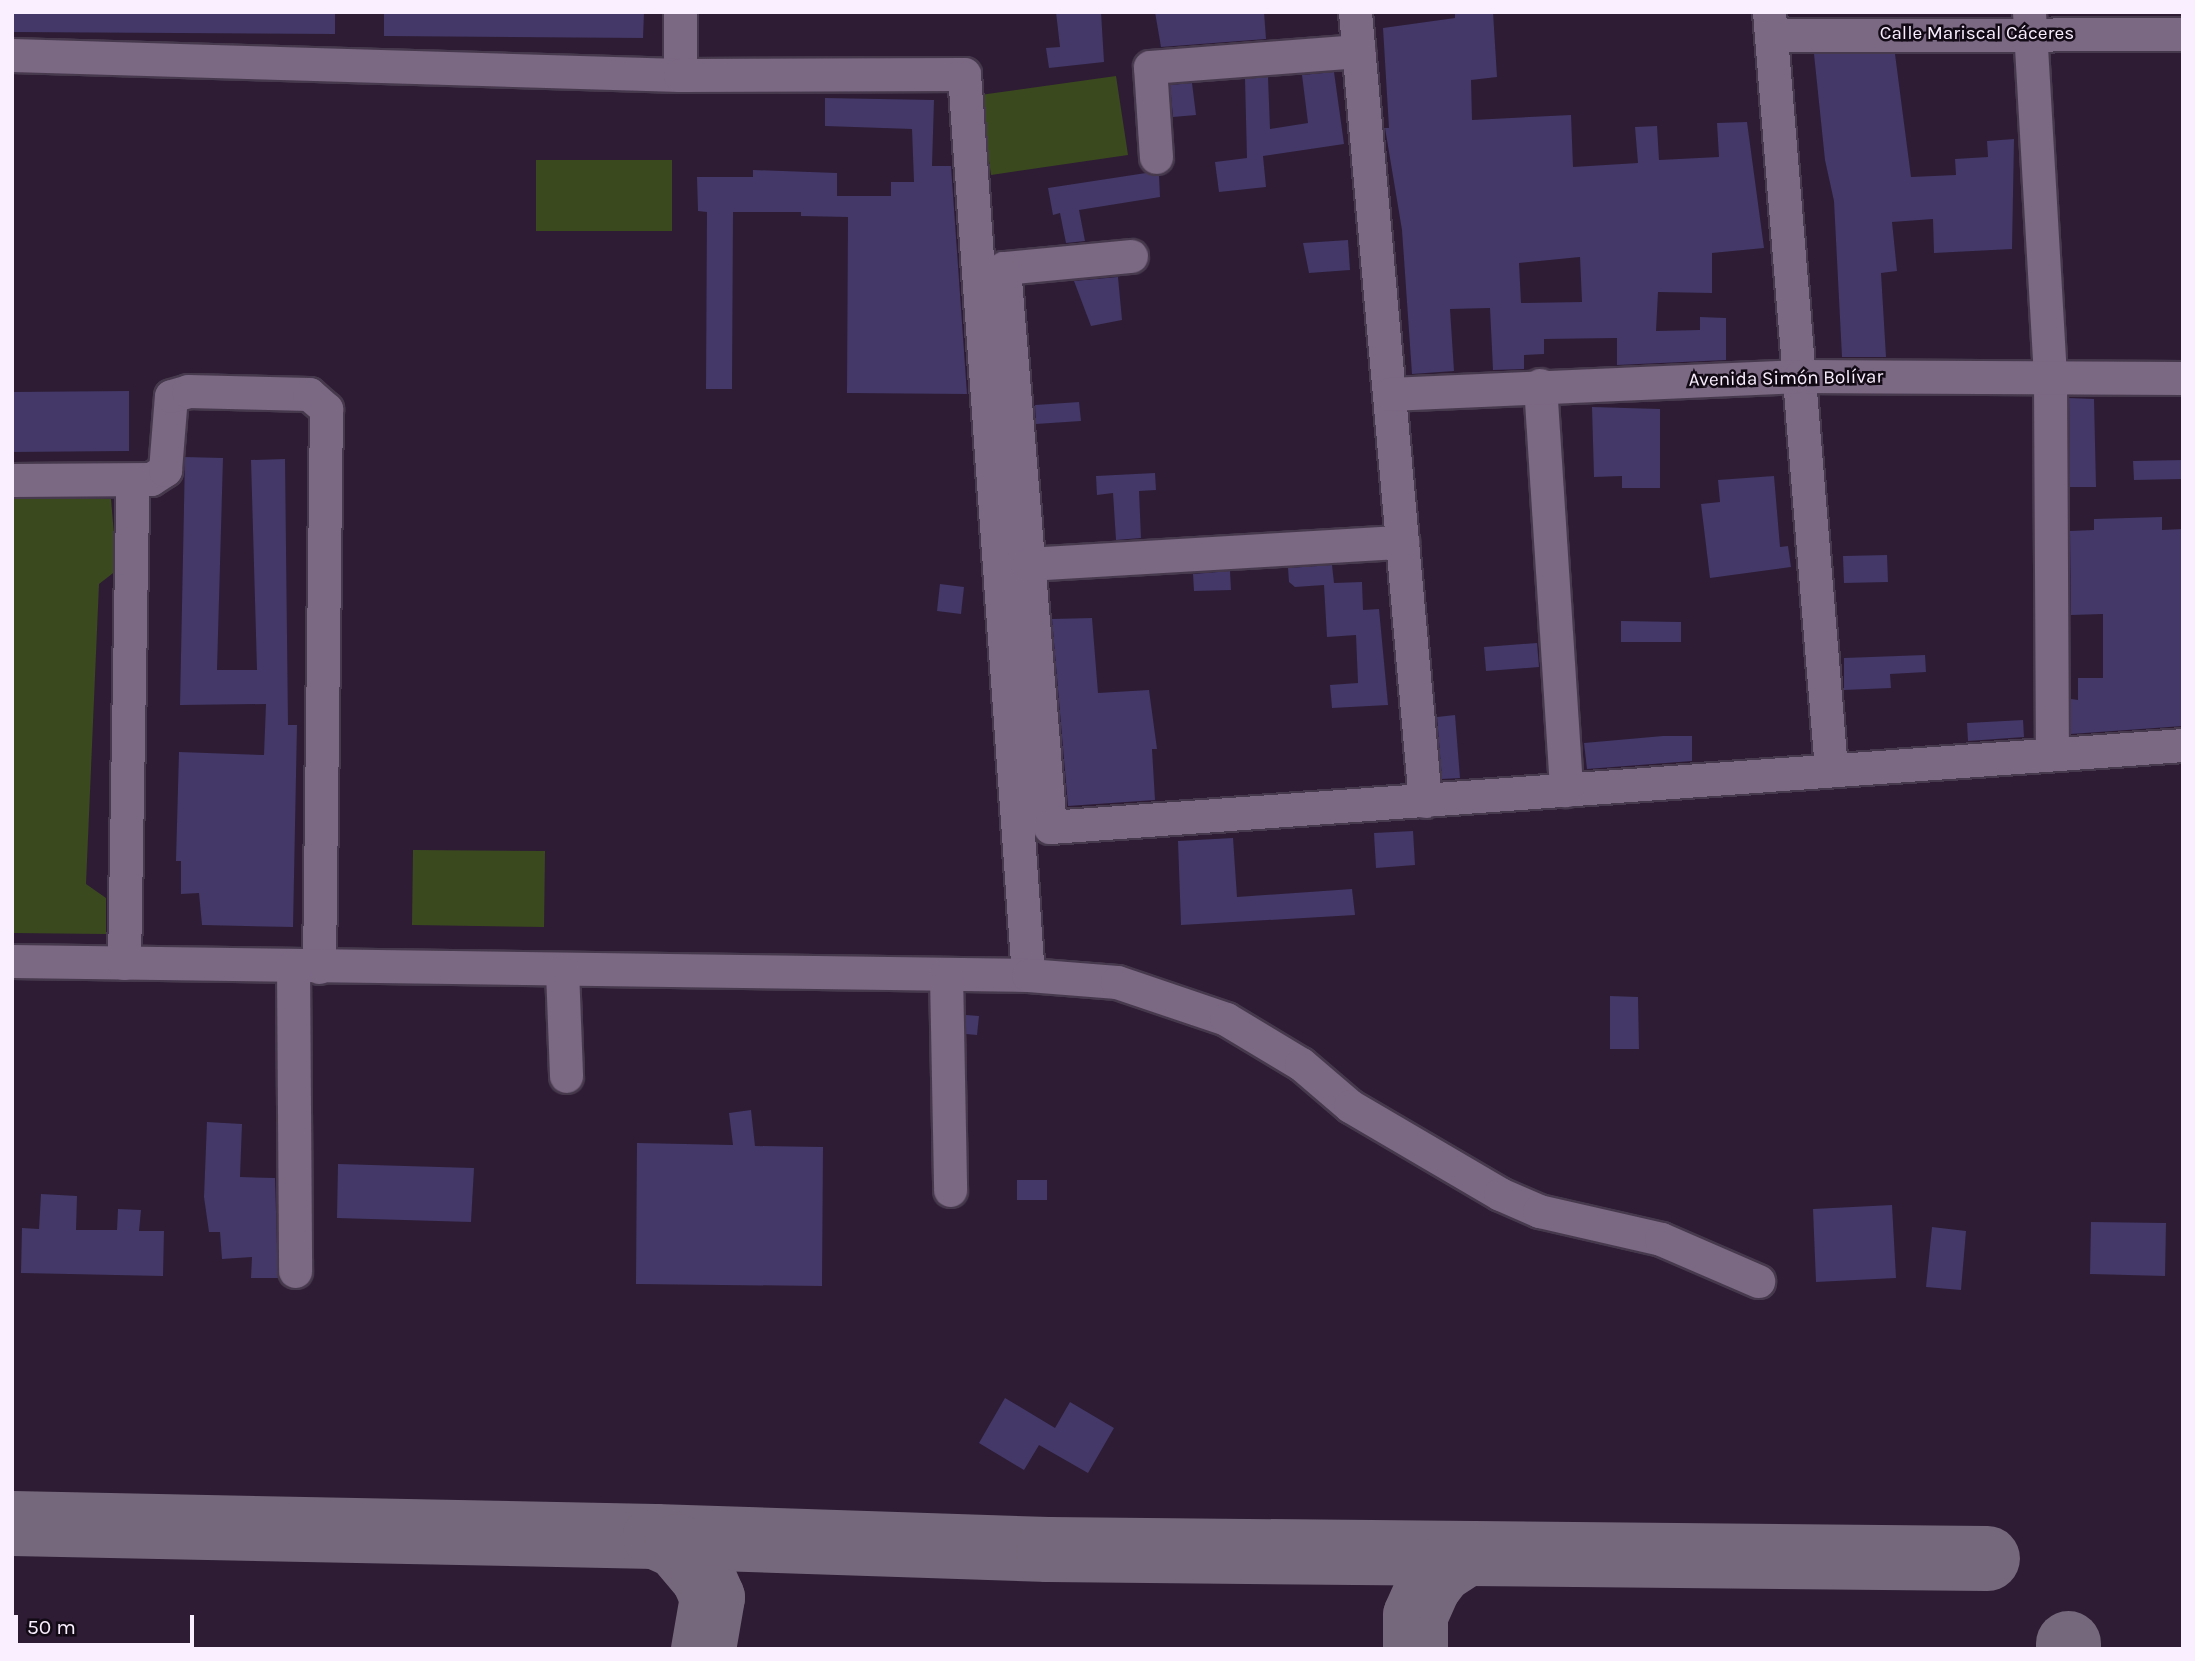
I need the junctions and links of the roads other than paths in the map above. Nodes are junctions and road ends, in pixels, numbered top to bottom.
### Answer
1 (680, 12) edge
2 (1355, 12) edge
3 (2030, 23) edge
4 (1770, 24) edge
5 (2183, 34) edge
6 (1358, 51) junction
7 (12, 55) edge
8 (680, 75) junction
9 (1156, 157) dead end
10 (1131, 256) dead end
11 (1801, 376) junction
12 (2050, 379) junction
13 (2183, 379) edge
14 (1540, 385) junction
15 (1389, 394) junction
16 (12, 480) edge
17 (132, 482) junction
18 (1402, 542) junction
19 (1027, 564) junction
20 (2183, 745) edge
21 (2052, 754) junction
22 (1831, 769) junction
23 (1566, 790) junction
24 (1425, 801) junction
25 (12, 961) edge
26 (124, 963) junction
27 (306, 967) junction
28 (562, 970) junction
29 (946, 974) junction
30 (1028, 975) junction
31 (566, 1076) dead end
32 (950, 1190) dead end
33 (295, 1271) dead end
34 (1758, 1281) dead end

1 - 8 street
2 - 6 street
3 - 4 street, Calle Mariscal Cáceres
3 - 5 street, Calle Mariscal Cáceres
3 - 12 street
4 - 11 street
6 - 9 street
6 - 15 street
7 - 8 street
8 - 30 street
10 - 19 street
11 - 12 street, Avenida Simón Bolívar
11 - 14 street, Avenida Simón Bolívar
11 - 22 street
12 - 13 street, Avenida Simón Bolívar
12 - 21 street
14 - 15 street, Avenida Simón Bolívar
14 - 23 street
15 - 18 street
16 - 17 street
17 - 26 street
17 - 27 street
18 - 19 street
18 - 24 street
19 - 24 street
20 - 21 street
21 - 22 street
22 - 23 street
23 - 24 street
25 - 26 street
26 - 27 street
27 - 28 street
27 - 33 street
28 - 29 street
28 - 31 street
29 - 30 street
29 - 32 street
30 - 34 street

